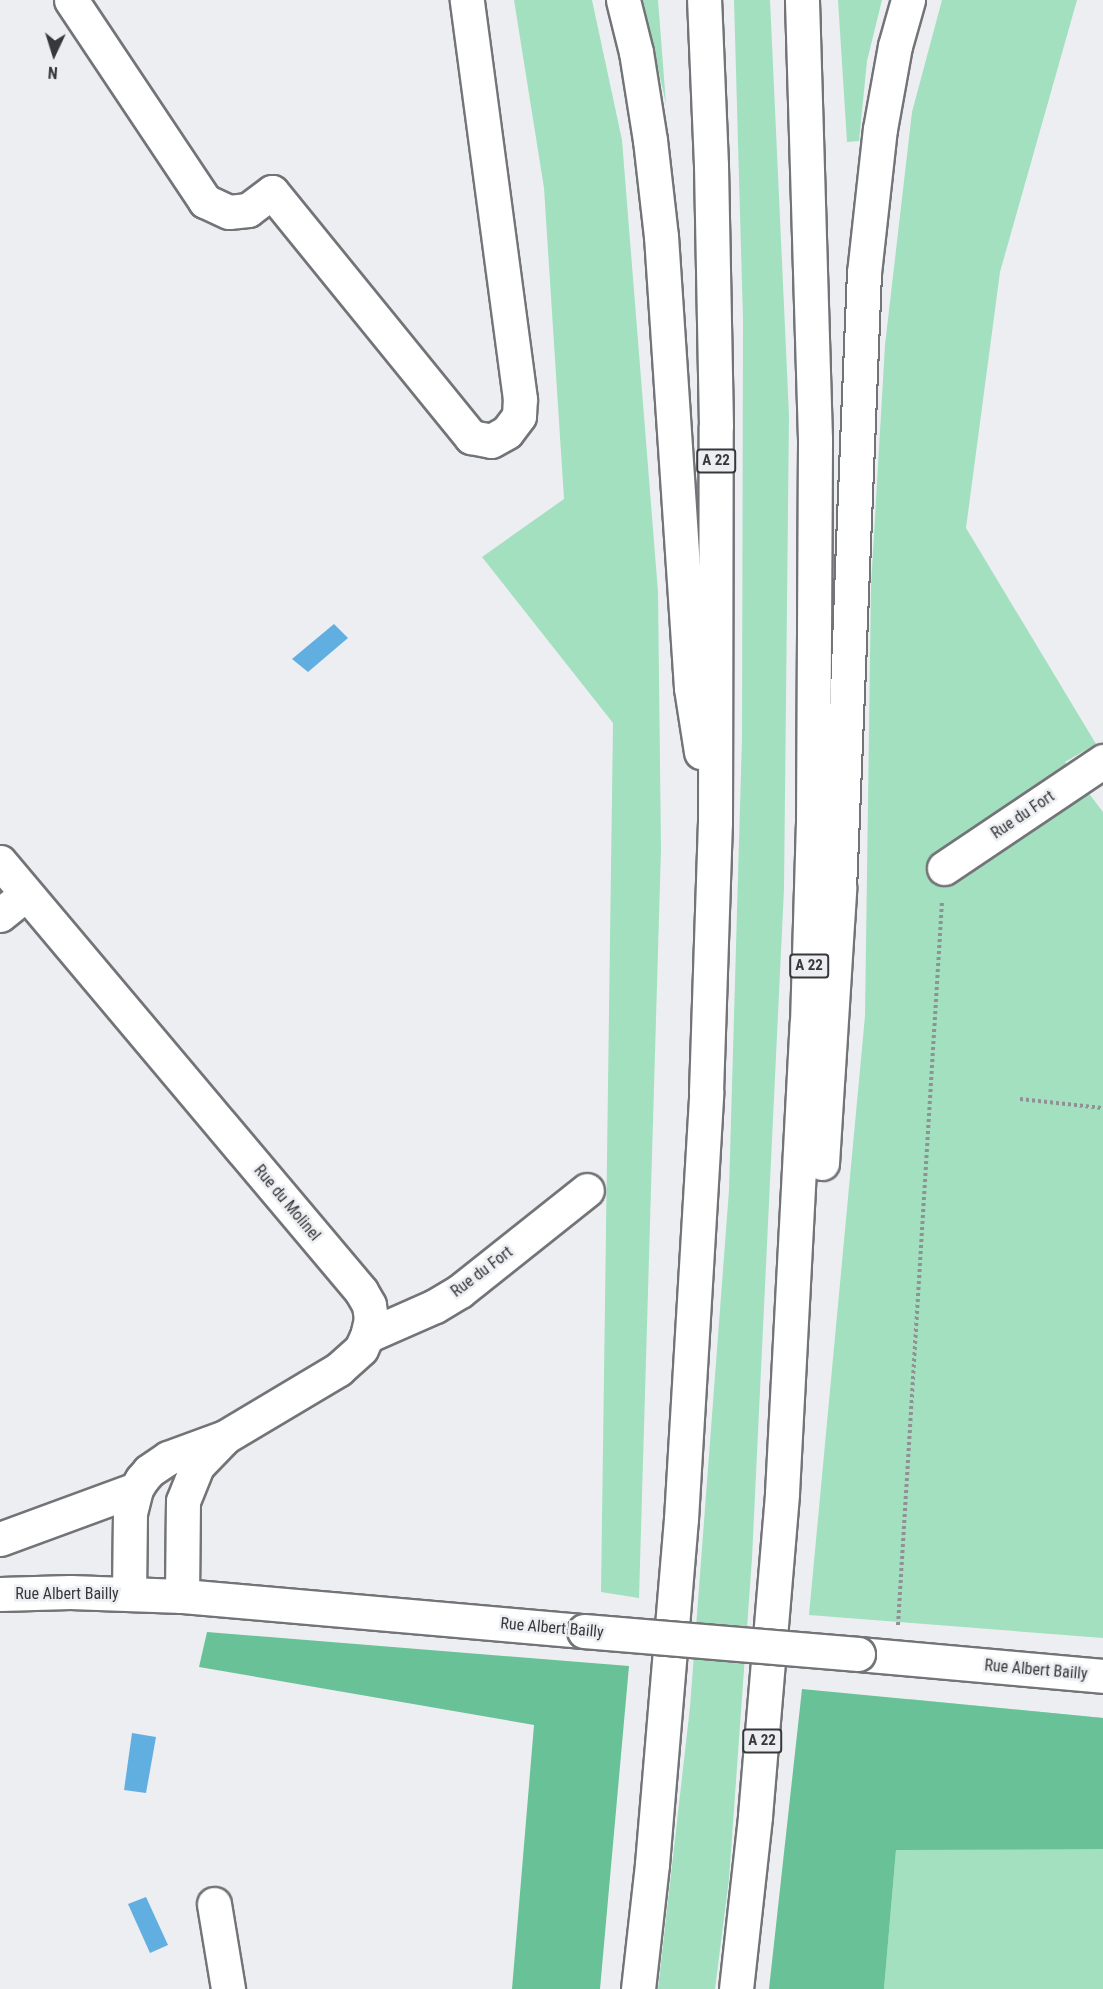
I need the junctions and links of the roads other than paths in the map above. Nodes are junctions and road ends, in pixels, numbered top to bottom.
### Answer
1 (71, 0) edge
2 (467, 0) edge
3 (623, 0) edge
4 (704, 0) edge
5 (802, 0) edge
6 (908, 0) edge
7 (1103, 761) edge
8 (715, 823) junction
9 (0, 862) edge
10 (944, 868) road end
11 (26, 894) junction
12 (0, 915) edge
13 (587, 1190) dead end
14 (367, 1336) junction
15 (225, 1437) junction
16 (136, 1489) junction
17 (782, 1493) junction
18 (0, 1539) edge
19 (0, 1594) edge
20 (129, 1594) junction
21 (182, 1596) junction
22 (1103, 1676) edge
23 (214, 1904) dead end
24 (228, 1989) edge
25 (638, 1989) edge
26 (736, 1989) edge

1 - 2 main road
3 - 8 main road
4 - 8 main road, A 22
5 - 17 main road, A 22
6 - 17 main road
7 - 10 main road, Rue du Fort
8 - 25 main road, A 22
9 - 11 main road, Rue du Molinel
11 - 12 main road
11 - 14 main road, Rue du Molinel
13 - 14 main road, Rue du Fort
14 - 15 main road
15 - 16 main road
15 - 21 main road
16 - 18 main road
16 - 20 main road
17 - 26 main road, A 22
19 - 20 main road, Rue Albert Bailly
20 - 21 main road, Rue Albert Bailly
21 - 22 main road, Rue Albert Bailly, bridge
23 - 24 main road

